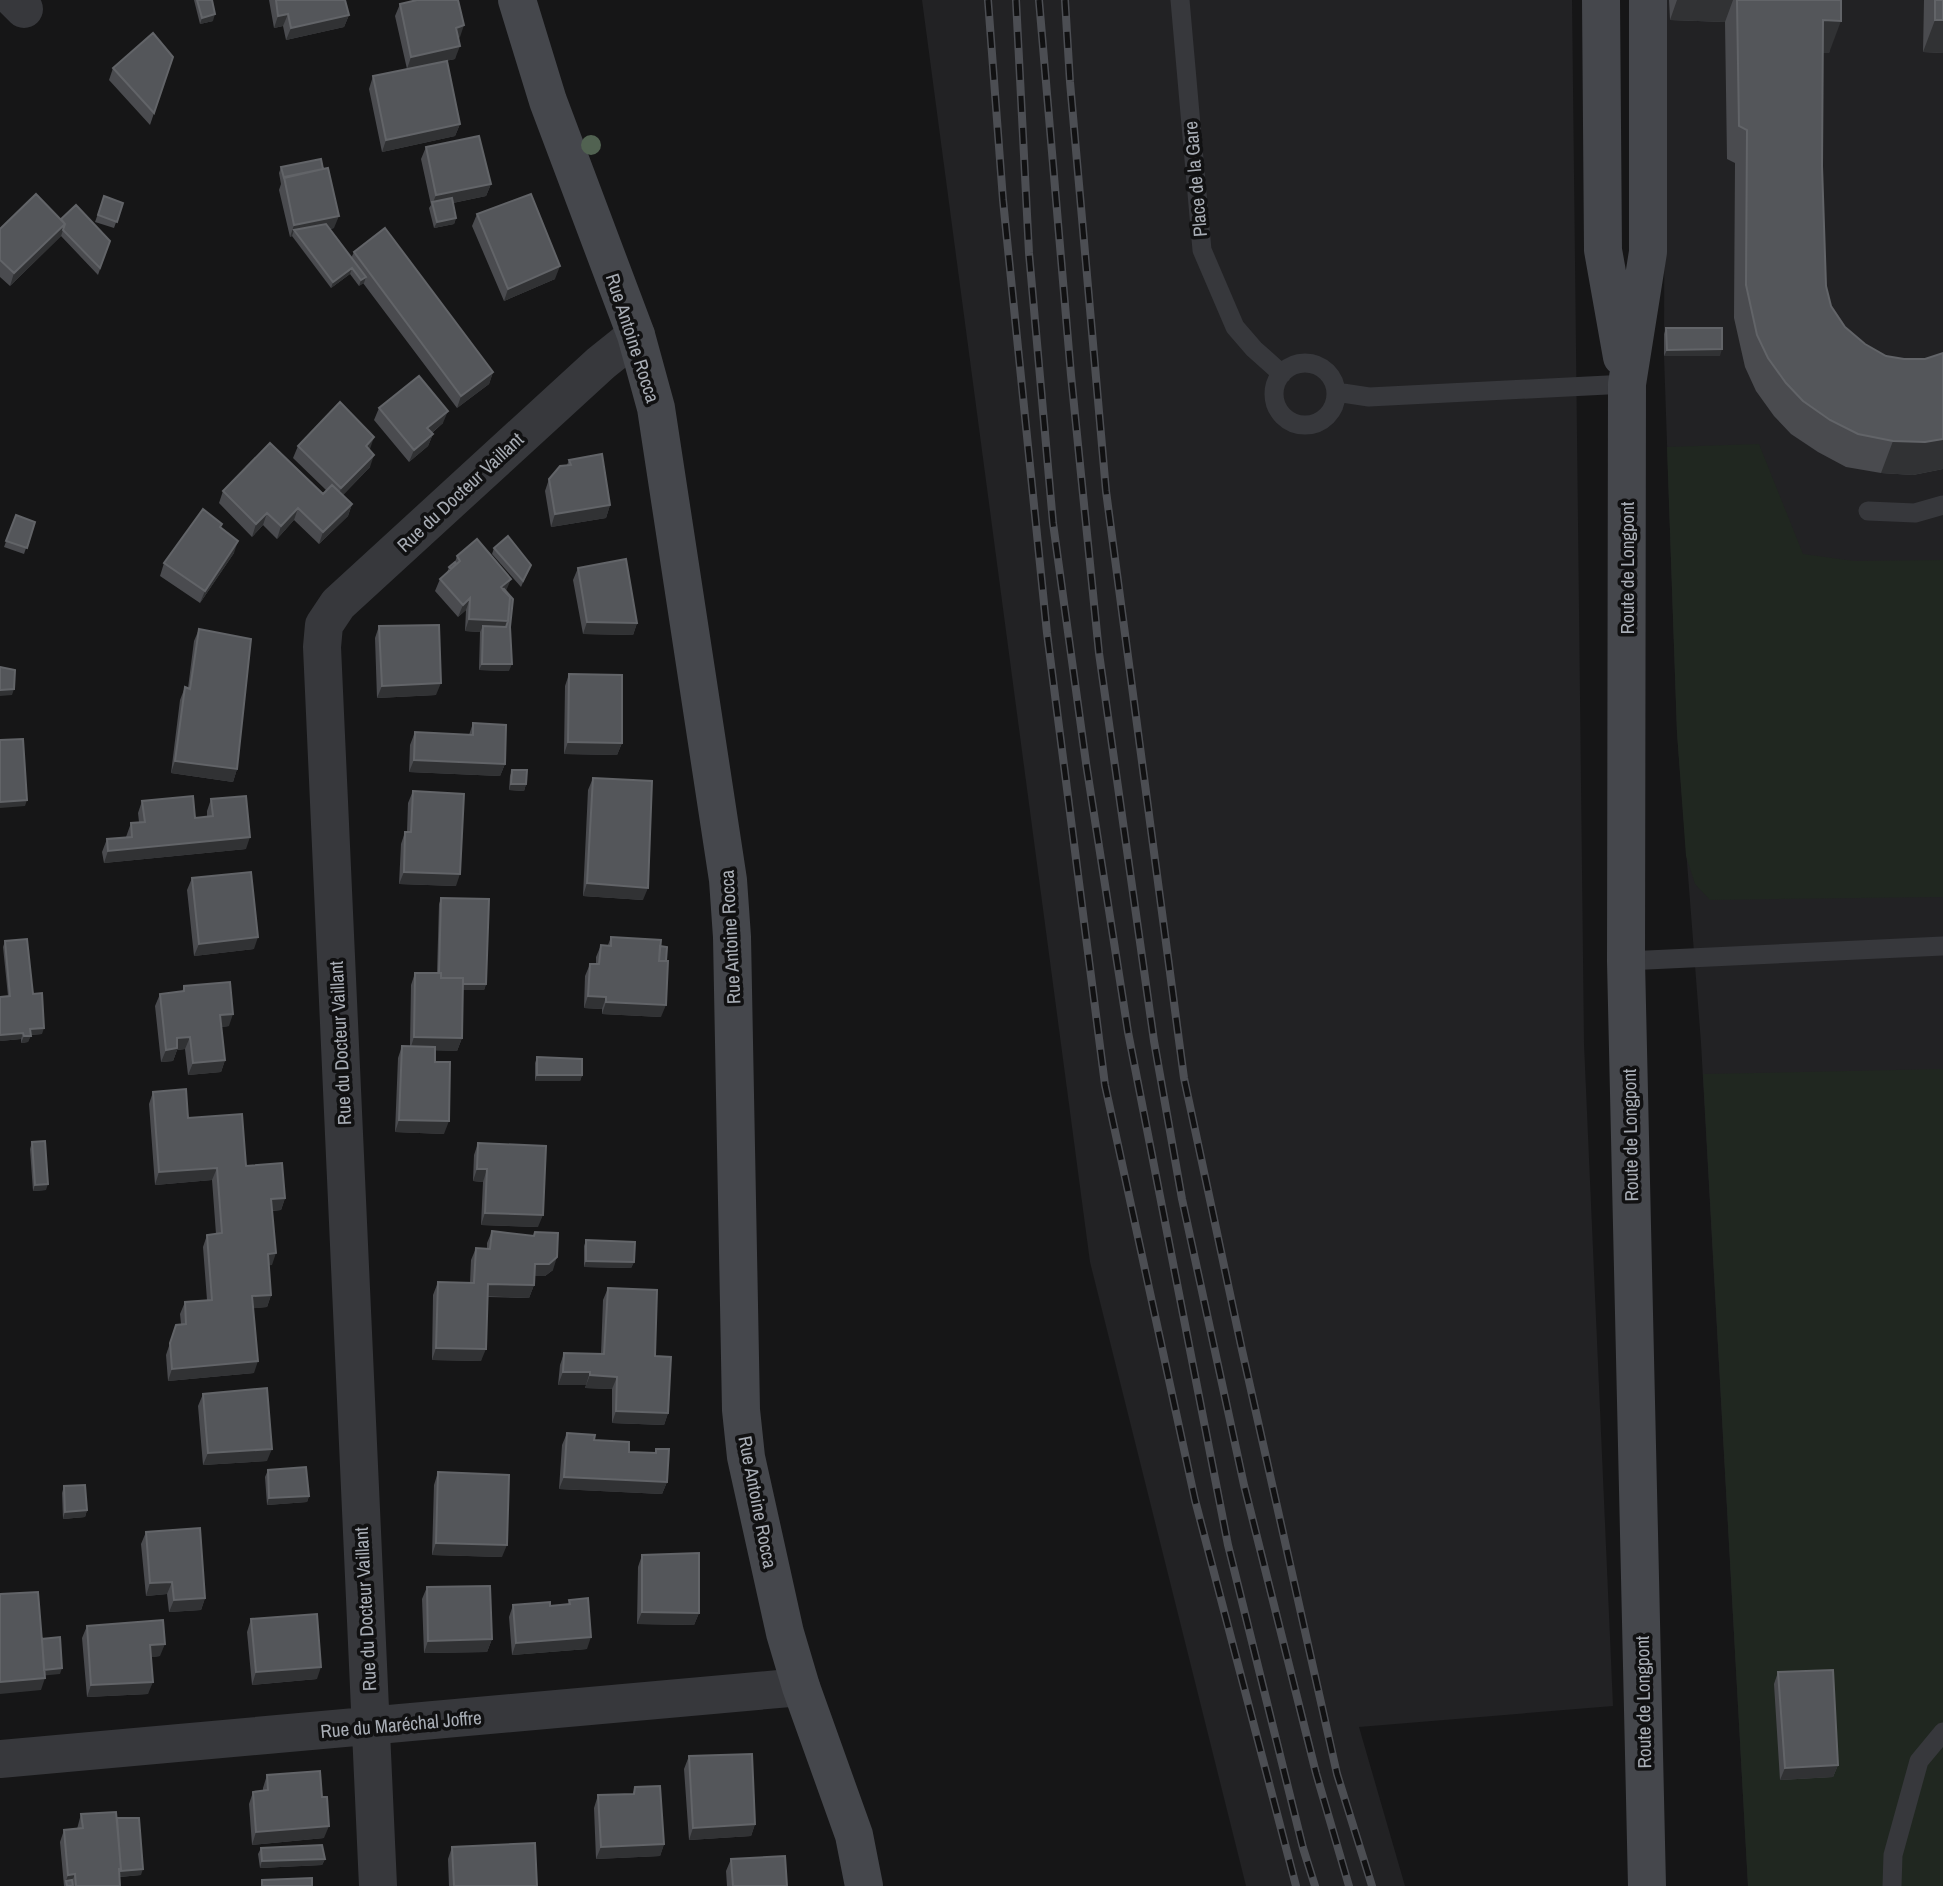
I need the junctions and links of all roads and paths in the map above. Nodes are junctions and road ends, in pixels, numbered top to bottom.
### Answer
1 (517, 0) edge
2 (1180, 0) edge
3 (1601, 0) edge
4 (1648, 0) edge
5 (636, 335) junction
6 (1282, 373) junction
7 (1627, 384) junction
8 (1336, 392) junction
9 (1943, 505) edge
10 (1868, 511) dead end
11 (1943, 946) edge
12 (1626, 961) junction
13 (801, 1687) junction
14 (371, 1727) junction
15 (1943, 1732) edge
16 (0, 1759) edge
17 (378, 1886) edge
18 (864, 1886) edge
19 (1647, 1886) edge
20 (1892, 1886) edge

1 - 5 main road, Rue Antoine Rocca
2 - 6 lane, Place de la Gare
3 - 7 main road, Route de Longpont
4 - 7 main road, Route de Longpont
5 - 13 main road, Rue Antoine Rocca
5 - 14 street, Rue du Docteur Vaillant
6 - 8 lane
6 - 8 lane
7 - 8 lane
7 - 12 main road, Route de Longpont
9 - 10 lane
11 - 12 lane
12 - 19 main road, Route de Longpont
13 - 14 street, Rue du Maréchal Joffre
13 - 18 main road, Rue Antoine Rocca
14 - 16 street, Rue du Maréchal Joffre
14 - 17 street, Rue du Docteur Vaillant
15 - 20 lane

